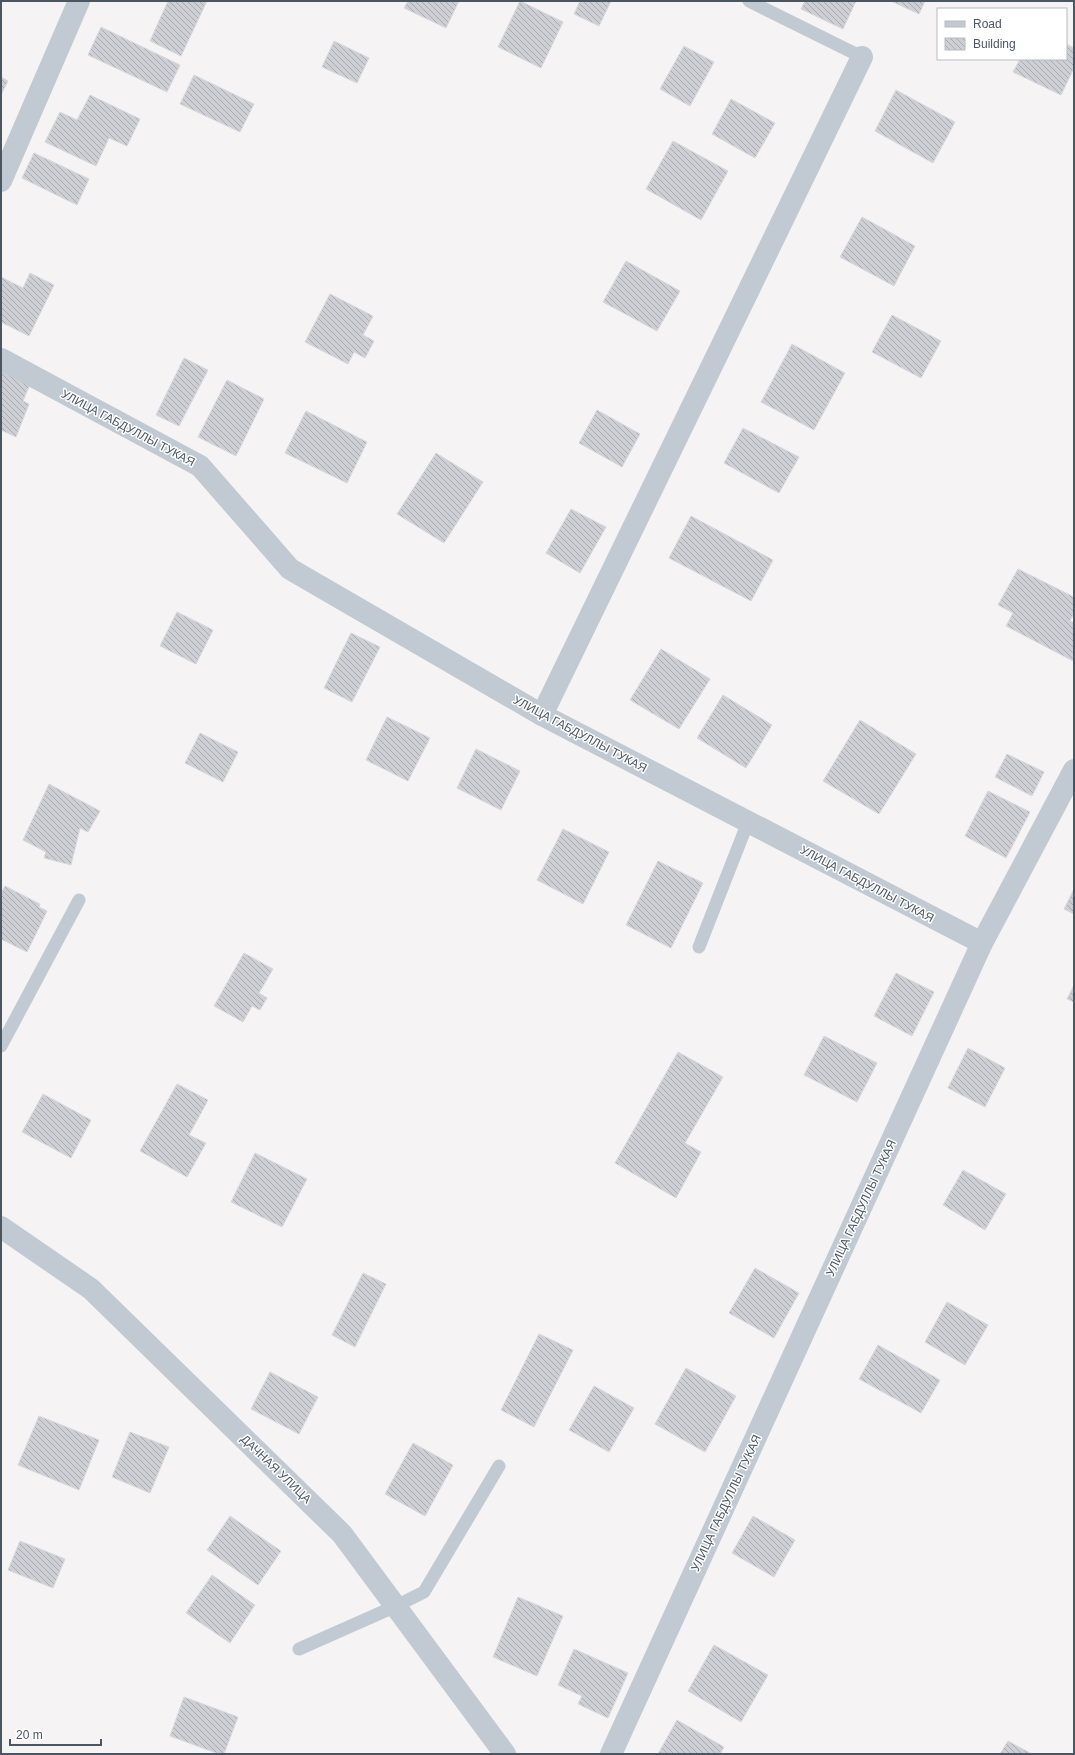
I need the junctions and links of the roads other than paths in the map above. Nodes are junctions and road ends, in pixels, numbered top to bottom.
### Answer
1 (79, 1) edge
2 (749, 1) edge
3 (862, 57) joint
4 (1, 182) edge
5 (1, 359) edge
6 (542, 714) junction
7 (1074, 770) edge
8 (748, 822) junction
9 (80, 900) dead end
10 (982, 943) junction
11 (699, 947) dead end
12 (1, 1046) edge
13 (1, 1227) edge
14 (499, 1466) dead end
15 (396, 1606) junction
16 (299, 1649) dead end
17 (505, 1754) edge
18 (611, 1754) edge

1 - 4 street
2 - 3 lane
3 - 6 street
5 - 6 street, УЛИЦА ГАБДУЛЛЫ ТУКАЯ
6 - 8 street, УЛИЦА ГАБДУЛЛЫ ТУКАЯ
7 - 10 street
8 - 10 street, УЛИЦА ГАБДУЛЛЫ ТУКАЯ
8 - 11 lane
9 - 12 lane
10 - 18 street, УЛИЦА ГАБДУЛЛЫ ТУКАЯ
13 - 15 street, ДАЧНАЯ УЛИЦА
14 - 15 lane
15 - 16 lane
15 - 17 street, ДАЧНАЯ УЛИЦА

